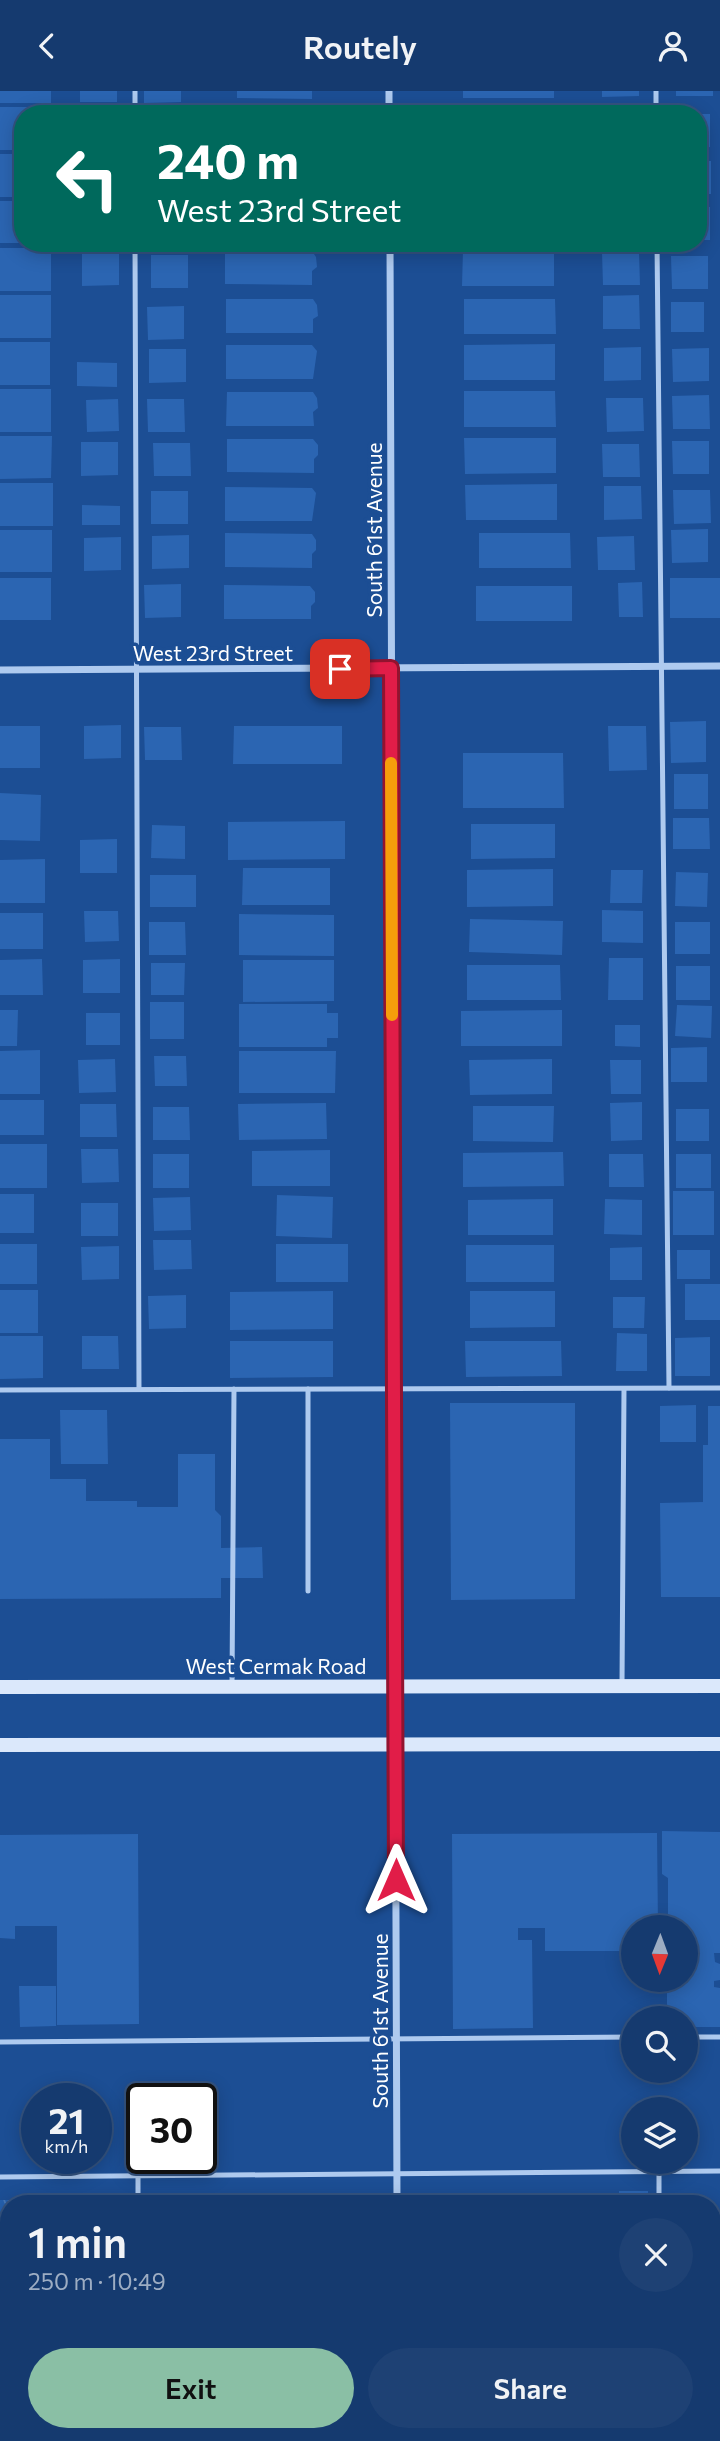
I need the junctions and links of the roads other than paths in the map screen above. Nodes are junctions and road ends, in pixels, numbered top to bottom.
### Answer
1 (135, 252) edge
2 (390, 252) edge
3 (657, 252) edge
4 (720, 666) edge
5 (661, 667) junction
6 (391, 668) junction
7 (0, 670) edge
8 (136, 670) junction
9 (624, 1388) junction
10 (669, 1388) junction
11 (720, 1388) edge
12 (139, 1389) junction
13 (234, 1389) junction
14 (308, 1389) junction
15 (394, 1389) junction
16 (0, 1390) edge
17 (308, 1591) dead end
18 (395, 1685) junction
19 (622, 1685) junction
20 (232, 1686) junction
21 (720, 1686) edge
22 (0, 1687) edge
23 (395, 1743) junction
24 (720, 1744) edge
25 (0, 1745) edge
26 (621, 2037) edge
27 (698, 2037) edge
28 (720, 2037) edge
29 (396, 2038) junction
30 (0, 2042) edge
31 (621, 2171) edge
32 (698, 2171) edge
33 (720, 2171) edge
34 (397, 2172) junction
35 (659, 2174) edge
36 (0, 2177) edge
37 (138, 2177) junction
38 (138, 2195) edge
39 (397, 2195) edge
40 (659, 2195) edge

1 - 8 lane
2 - 6 street, South 61st Avenue
3 - 5 lane
4 - 5 street, West 23rd Street
5 - 6 street, West 23rd Street
5 - 10 lane
6 - 8 street, West 23rd Street
6 - 15 street, South 61st Avenue
7 - 8 street, West 23rd Street
8 - 12 lane
9 - 10 lane
9 - 15 lane
9 - 19 lane
10 - 11 lane
12 - 13 lane
12 - 16 lane
13 - 14 lane
13 - 20 lane
14 - 15 lane
14 - 17 lane
15 - 18 street, South 61st Avenue
18 - 19 main road, West Cermak Road
18 - 20 main road, West Cermak Road
18 - 23 street, South 61st Avenue
19 - 21 main road, West Cermak Road
20 - 22 main road, West Cermak Road
23 - 24 main road
23 - 25 main road
23 - 29 street, South 61st Avenue
26 - 29 lane
27 - 28 lane
29 - 30 lane
29 - 34 street, South 61st Avenue
31 - 34 lane
32 - 33 lane
34 - 37 lane
34 - 39 street, South 61st Avenue
35 - 40 lane
36 - 37 lane
37 - 38 lane

